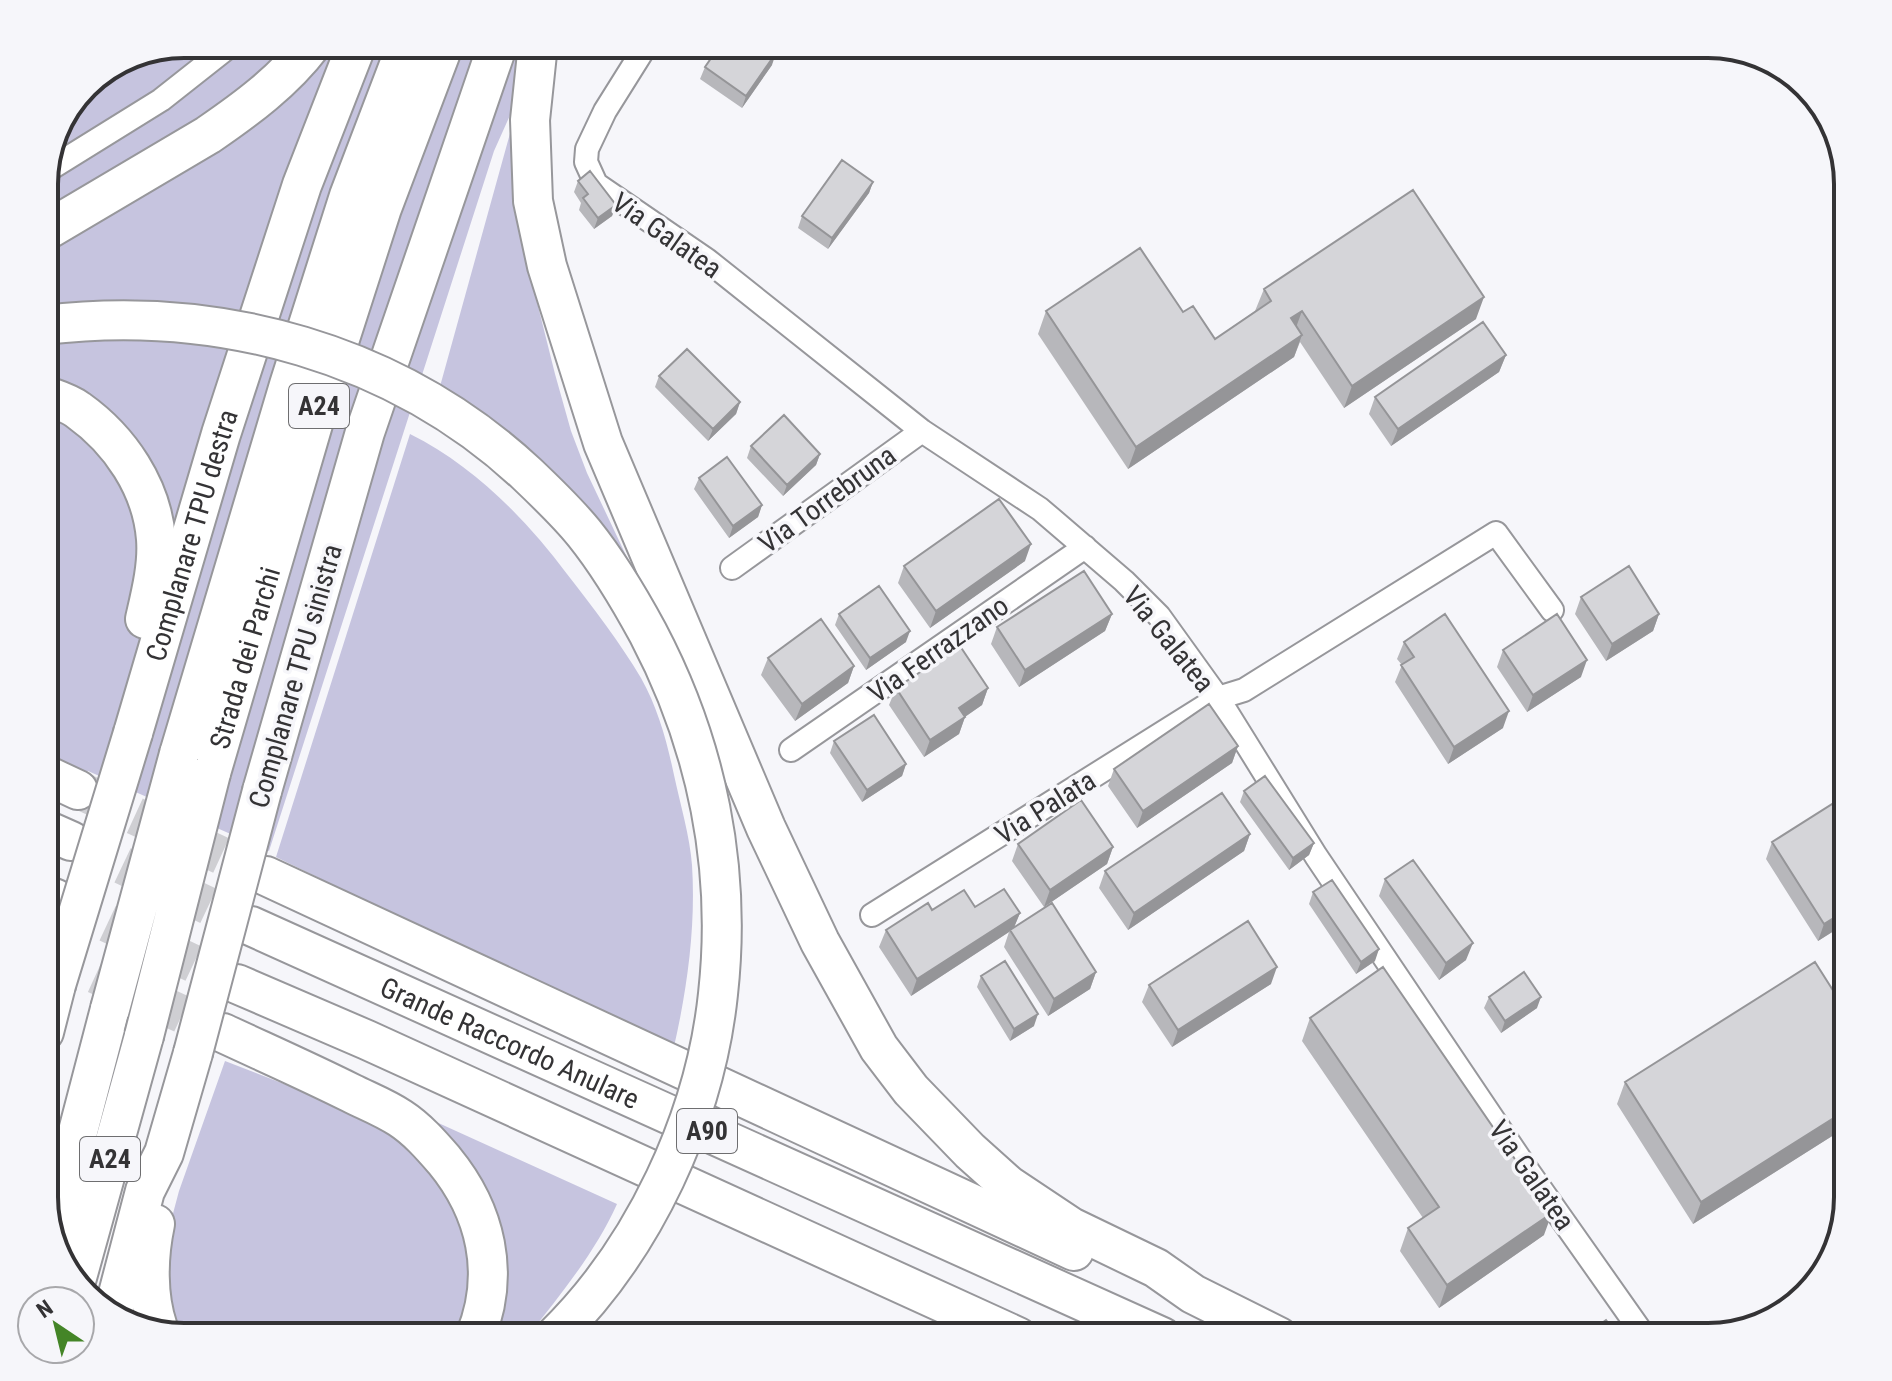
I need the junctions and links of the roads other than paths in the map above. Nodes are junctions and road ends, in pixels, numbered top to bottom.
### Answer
1 (214, 58) edge
2 (299, 58) edge
3 (352, 58) edge
4 (402, 58) edge
5 (439, 58) edge
6 (493, 58) edge
7 (537, 58) edge
8 (638, 58) edge
9 (60, 163) edge
10 (58, 224) edge
11 (58, 323) edge
12 (58, 401) edge
13 (922, 431) junction
14 (1085, 547) junction
15 (732, 568) dead end
16 (1552, 610) dead end
17 (1218, 698) junction
18 (138, 716) junction
19 (791, 750) dead end
20 (266, 876) tunnel mouth
21 (872, 915) dead end
22 (251, 926) tunnel mouth
23 (58, 978) edge
24 (237, 984) tunnel mouth
25 (208, 1043) junction
26 (164, 1153) junction
27 (58, 1207) edge
28 (80, 1267) edge
29 (1193, 1294) junction
30 (116, 1303) edge
31 (156, 1320) edge
32 (481, 1323) edge
33 (568, 1323) edge
34 (987, 1323) edge
35 (1131, 1323) edge
36 (1251, 1323) edge
37 (1635, 1323) edge

1 - 9 street
2 - 10 highway
3 - 18 highway, Complanare TPU destra
4 - 27 highway, Strada dei Parchi / A24, bridge
5 - 28 highway, Strada dei Parchi / A24, bridge
6 - 25 highway, Complanare TPU sinistra, bridge
7 - 29 highway
8 - 13 street, Via Galatea
11 - 33 highway, bridge
12 - 18 highway
13 - 14 street, Via Galatea
13 - 15 street, Via Torrebruna
14 - 17 street, Via Galatea
14 - 19 street, Via Ferrazzano
16 - 17 street, Via Palata
17 - 21 street, Via Palata
17 - 37 street, Via Galatea
18 - 23 highway, Complanare TPU destra, bridge
20 - 29 highway
22 - 35 highway, Grande Raccordo Anulare / A90
24 - 34 highway, Grande Raccordo Anulare / A90
25 - 26 highway, Complanare TPU sinistra
25 - 32 highway
26 - 30 highway, Complanare TPU sinistra
26 - 31 highway
29 - 36 highway

